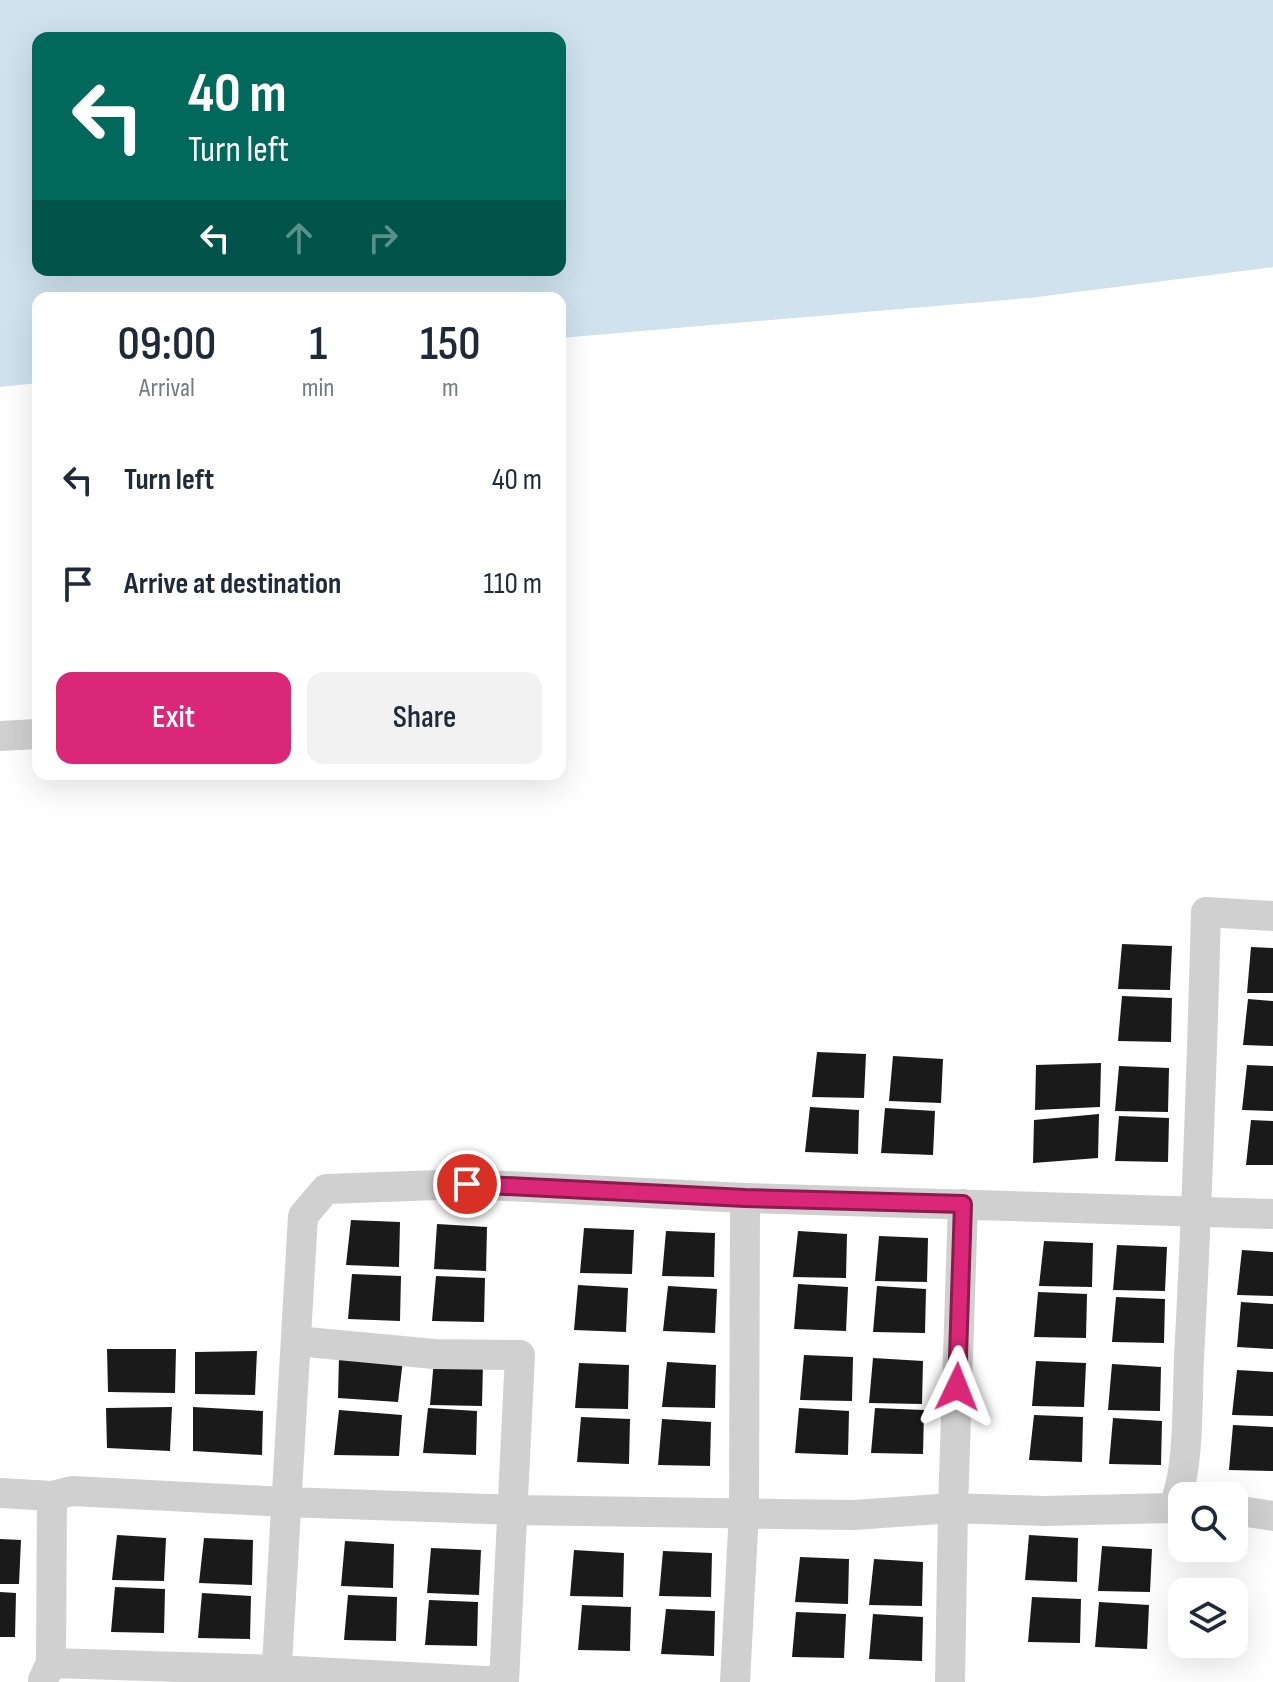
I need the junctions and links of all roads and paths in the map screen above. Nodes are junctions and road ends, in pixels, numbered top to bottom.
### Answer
1 (32, 734) edge
2 (0, 736) edge
3 (1273, 916) edge
4 (745, 1198) junction
5 (963, 1204) junction
6 (1197, 1213) junction
7 (1273, 1214) edge
8 (296, 1341) junction
9 (1181, 1482) edge
10 (0, 1493) edge
11 (52, 1496) junction
12 (286, 1502) junction
13 (953, 1508) junction
14 (1168, 1508) edge
15 (514, 1510) junction
16 (744, 1511) junction
17 (1248, 1512) edge
18 (1273, 1516) edge
19 (47, 1672) edge
20 (277, 1676) edge
21 (504, 1682) edge
22 (735, 1682) edge
23 (950, 1682) edge

1 - 2 street
3 - 6 street
4 - 5 street
4 - 8 street
4 - 16 street
5 - 6 street
5 - 13 street
6 - 7 street
6 - 9 street
8 - 12 street
8 - 15 street
10 - 11 street
11 - 12 street
11 - 19 street
12 - 15 street
12 - 20 street
13 - 14 street
13 - 16 street
13 - 23 street
15 - 16 street
15 - 21 street
16 - 22 street
17 - 18 street
19 - 20 street
20 - 21 street

